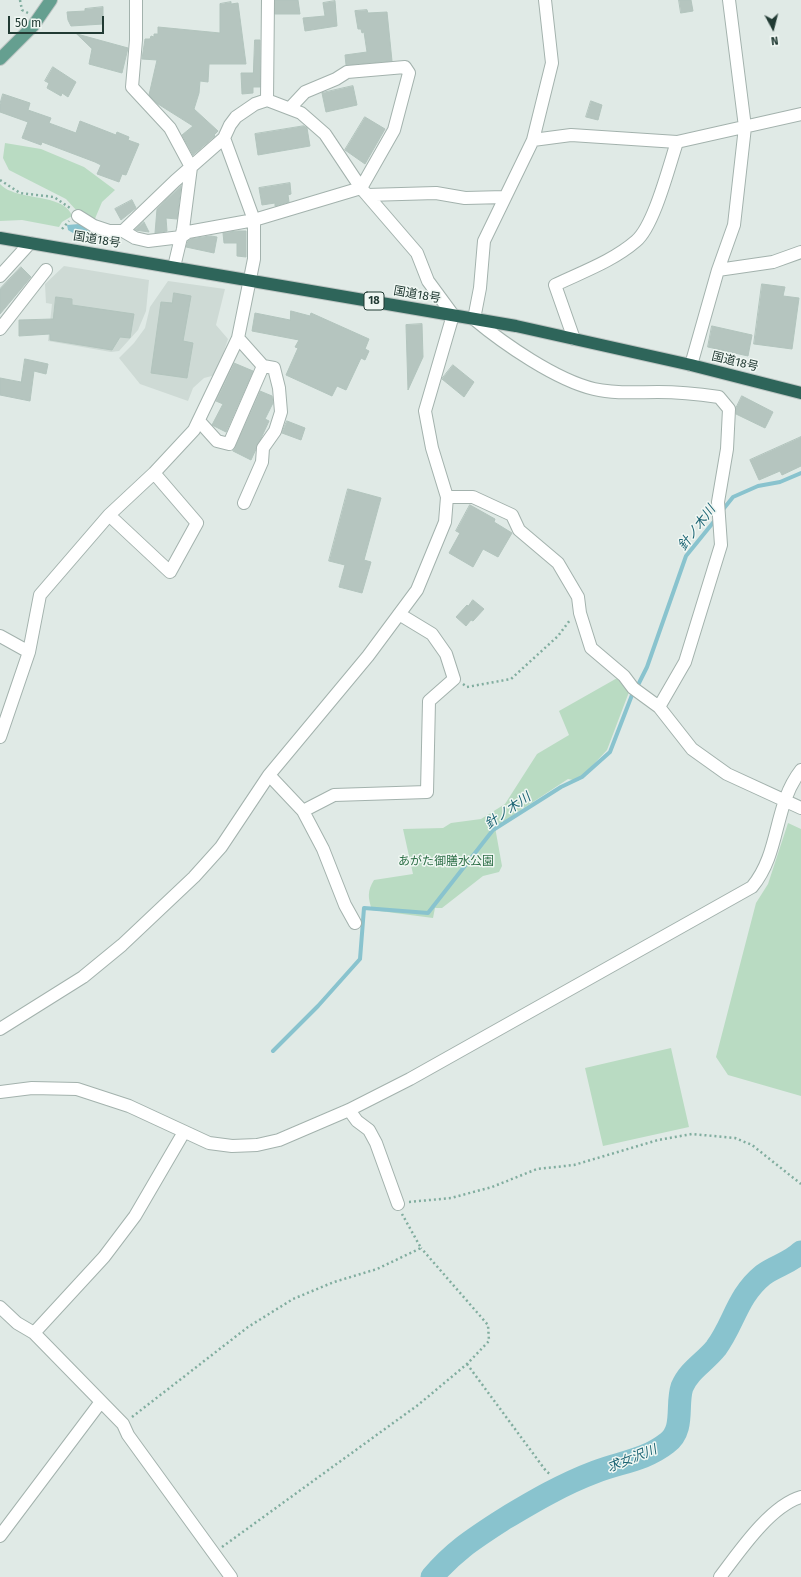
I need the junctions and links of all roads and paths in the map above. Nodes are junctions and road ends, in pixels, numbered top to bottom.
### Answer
1 (20, 0) edge
2 (51, 0) edge
3 (136, 0) edge
4 (268, 0) edge
5 (545, 0) edge
6 (730, 0) edge
7 (28, 13) dead end
8 (0, 59) edge
9 (267, 100) junction
10 (290, 108) junction
11 (801, 114) edge
12 (745, 127) junction
13 (224, 138) junction
14 (533, 140) junction
15 (677, 142) junction
16 (191, 167) junction
17 (0, 180) edge
18 (364, 192) junction
19 (505, 197) junction
20 (78, 216) joint
21 (254, 220) junction
22 (123, 231) junction
23 (181, 237) junction
24 (0, 238) edge
25 (30, 243) junction
26 (801, 252) edge
27 (174, 266) junction
28 (46, 270) dead end
29 (718, 270) junction
30 (0, 276) edge
31 (249, 279) junction
32 (453, 315) junction
33 (474, 319) junction
34 (0, 329) edge
35 (238, 338) junction
36 (574, 339) junction
37 (691, 365) junction
38 (263, 366) junction
39 (801, 393) edge
40 (199, 421) junction
41 (154, 473) junction
42 (447, 497) junction
43 (244, 503) dead end
44 (109, 515) junction
45 (580, 609) junction
46 (399, 614) junction
47 (0, 636) edge
48 (29, 652) junction
49 (454, 679) junction
50 (659, 707) junction
51 (0, 737) edge
52 (801, 770) edge
53 (269, 775) junction
54 (784, 800) junction
55 (801, 808) edge
56 (303, 811) junction
57 (355, 923) dead end
58 (0, 1029) edge
59 (0, 1092) edge
60 (349, 1110) junction
61 (184, 1132) junction
62 (801, 1184) edge
63 (398, 1204) junction
64 (422, 1248) junction
65 (0, 1307) edge
66 (34, 1333) junction
67 (466, 1364) junction
68 (100, 1402) junction
69 (123, 1424) junction
70 (551, 1475) dead end
71 (801, 1497) edge
72 (0, 1536) edge
73 (214, 1553) junction
74 (231, 1577) edge
75 (720, 1577) edge

1 - 7 path
2 - 8 main road
3 - 16 street
4 - 9 street
5 - 14 street
6 - 12 street
9 - 10 street
9 - 13 street
10 - 18 street
10 - 18 street
11 - 12 street
12 - 15 street
12 - 29 street
13 - 16 street
13 - 21 street
14 - 15 street
14 - 19 street
15 - 36 street
16 - 22 street
16 - 23 street
17 - 20 path
18 - 19 street
18 - 21 street
18 - 32 street
19 - 33 street
20 - 22 street
21 - 23 street
21 - 31 street
22 - 23 street
23 - 27 street
24 - 25 highway, 国道18号 / 18
25 - 27 highway, 国道18号 / 18
25 - 30 street
26 - 29 street
27 - 31 highway, 国道18号 / 18
28 - 34 street
29 - 37 street
31 - 32 highway, 国道18号 / 18
31 - 35 street
32 - 33 highway, 国道18号 / 18
32 - 42 street
33 - 36 highway, 国道18号 / 18
33 - 50 street
35 - 38 street
35 - 40 street
36 - 37 highway, 国道18号 / 18
37 - 39 highway, 国道18号 / 18
38 - 40 street
38 - 43 street
40 - 41 street
41 - 44 street
41 - 44 street
42 - 45 street
42 - 46 street
44 - 48 street
45 - 49 path
45 - 50 street
46 - 49 street
46 - 53 street
47 - 48 street
48 - 51 street
49 - 56 street
50 - 54 street
52 - 54 street
53 - 56 street
53 - 58 street
54 - 55 street
54 - 60 street
56 - 57 street
59 - 61 street
60 - 61 street
60 - 63 street
61 - 66 street
62 - 63 path
63 - 64 path
64 - 67 path
64 - 69 path
65 - 66 street
66 - 68 street
67 - 70 path
67 - 73 path
68 - 69 street
68 - 72 street
69 - 73 street
71 - 75 street
73 - 74 street

